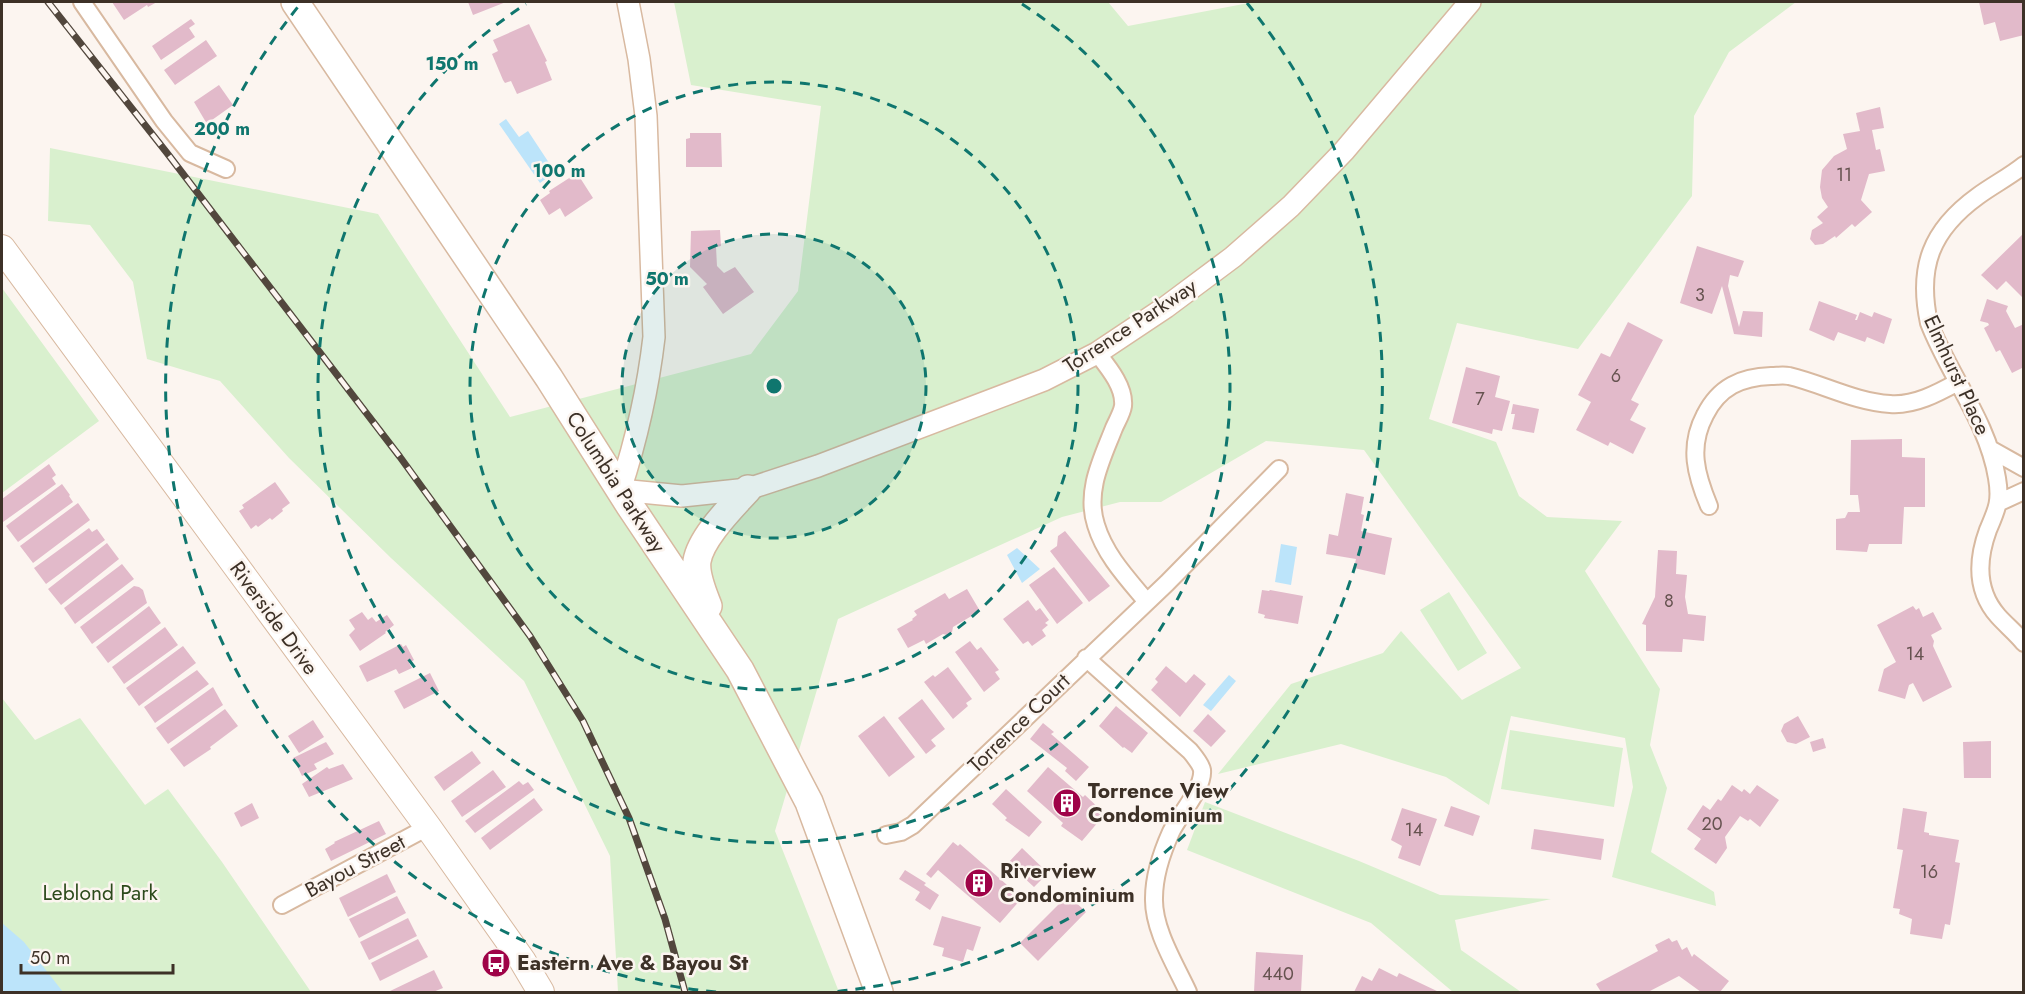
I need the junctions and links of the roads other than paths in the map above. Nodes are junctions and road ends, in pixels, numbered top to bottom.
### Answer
1 (82, 2) edge
2 (296, 2) edge
3 (628, 2) edge
4 (1470, 2) edge
5 (2024, 165) edge
6 (226, 168) dead end
7 (2, 248) edge
8 (1097, 353) junction
9 (1959, 382) junction
10 (1990, 449) junction
11 (2024, 468) edge
12 (1279, 469) dead end
13 (748, 489) junction
14 (620, 490) junction
15 (2024, 491) edge
16 (2000, 502) junction
17 (1709, 506) dead end
18 (1147, 602) junction
19 (2024, 643) edge
20 (727, 648) junction
21 (1086, 658) junction
22 (428, 827) junction
23 (886, 836) dead end
24 (282, 905) dead end
25 (541, 992) edge
26 (879, 993) edge
27 (1188, 993) edge

1 - 6 street
2 - 14 highway, Columbia Parkway
3 - 14 street
4 - 8 street, Torrence Parkway
5 - 9 street, Elmhurst Place
7 - 22 main road, Riverside Drive
8 - 13 street, Torrence Parkway
8 - 18 street
9 - 10 street, Elmhurst Place
9 - 17 street
10 - 11 street, Elmhurst Place
10 - 16 street, Elmhurst Place
12 - 18 street, Torrence Court
13 - 14 street, Torrence Parkway
13 - 20 highway
14 - 20 highway, Columbia Parkway
15 - 16 street
16 - 19 street
18 - 21 street, Torrence Court
20 - 26 highway, Columbia Parkway
21 - 23 street, Torrence Court
21 - 27 street
22 - 24 street, Bayou Street
22 - 25 main road, Riverside Drive

